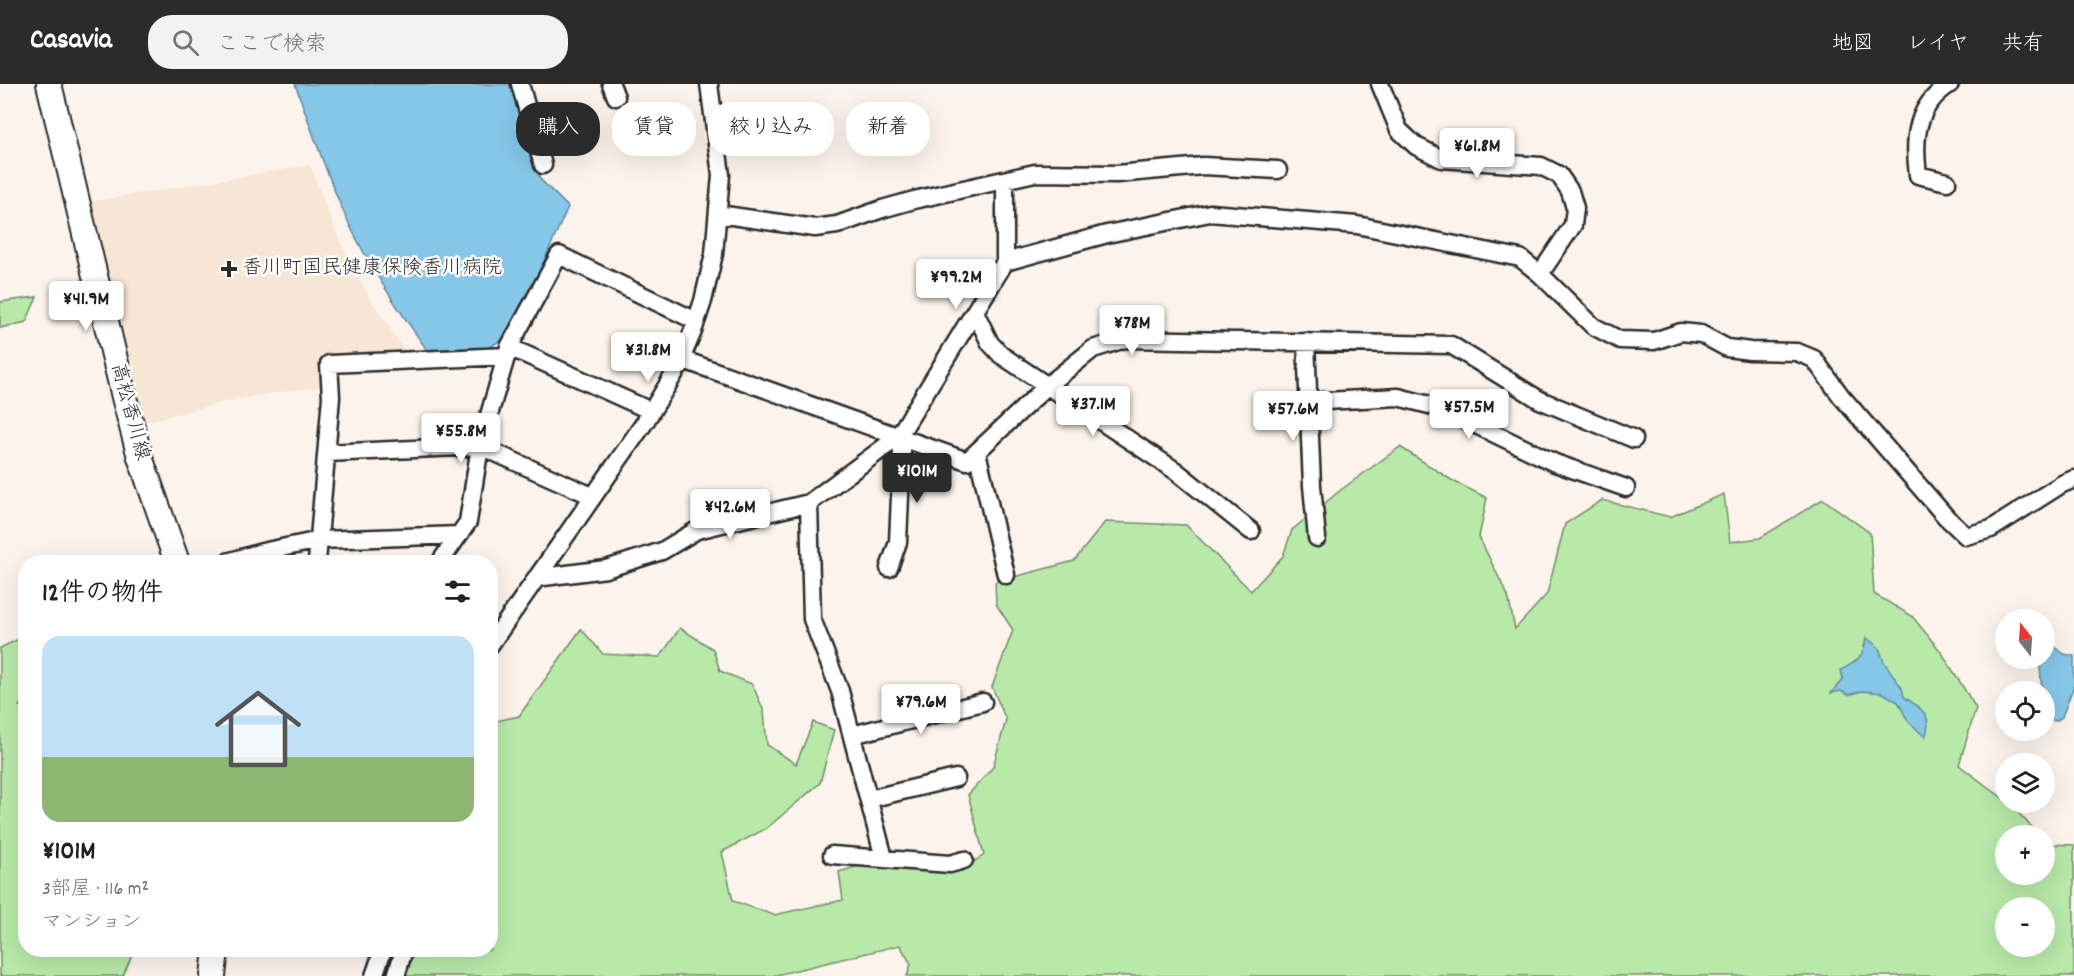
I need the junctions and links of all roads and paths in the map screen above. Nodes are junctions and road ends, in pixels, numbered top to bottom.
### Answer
1 (49, 84) edge
2 (520, 84) edge
3 (710, 84) edge
4 (1380, 84) edge
5 (1950, 84) edge
6 (543, 165) dead end
7 (1278, 170) dead end
8 (1005, 180) junction
9 (1947, 182) dead end
10 (718, 214) junction
11 (1005, 262) junction
12 (1540, 274) junction
13 (975, 312) junction
14 (696, 321) junction
15 (1306, 342) junction
16 (508, 352) junction
17 (681, 359) junction
18 (1047, 386) junction
19 (1308, 402) junction
20 (651, 411) junction
21 (898, 438) junction
22 (1634, 439) dead end
23 (480, 446) junction
24 (977, 452) junction
25 (327, 453) junction
26 (2074, 479) edge
27 (1626, 488) dead end
28 (592, 496) junction
29 (809, 502) junction
30 (1251, 531) dead end
31 (459, 535) junction
32 (1317, 538) dead end
33 (320, 540) junction
34 (175, 555) edge
35 (252, 555) edge
36 (318, 555) edge
37 (445, 555) edge
38 (890, 568) dead end
39 (1006, 575) dead end
40 (536, 578) junction
41 (498, 633) edge
42 (982, 702) dead end
43 (852, 735) junction
44 (956, 778) dead end
45 (869, 799) junction
46 (832, 855) dead end
47 (884, 858) junction
48 (964, 860) dead end
49 (215, 957) edge
50 (381, 957) edge
51 (402, 957) edge
52 (213, 976) edge
53 (374, 976) edge
54 (396, 976) edge

1 - 34 main road, 高松香川線
2 - 6 street
3 - 10 street
4 - 12 street
5 - 9 street
7 - 8 street
8 - 10 street
8 - 11 street
10 - 14 street
11 - 12 street
11 - 13 street
12 - 26 street
13 - 18 street
13 - 21 street
14 - 16 street
14 - 17 street
15 - 18 street
15 - 19 street
15 - 22 street
16 - 20 street
16 - 23 street
16 - 25 street
17 - 20 street
17 - 21 street
18 - 24 street
18 - 30 street
19 - 27 street
19 - 32 street
20 - 28 street
21 - 24 street
21 - 29 street
21 - 38 street
23 - 25 street
23 - 28 street
23 - 31 street
24 - 39 street
25 - 33 street
28 - 40 street
29 - 40 street
29 - 43 street
31 - 33 street
31 - 37 street
33 - 35 street
33 - 36 street
40 - 41 street
42 - 43 street
43 - 45 street
44 - 45 street
45 - 47 street
46 - 47 street
47 - 48 street
49 - 52 main road
50 - 53 street
51 - 54 street

